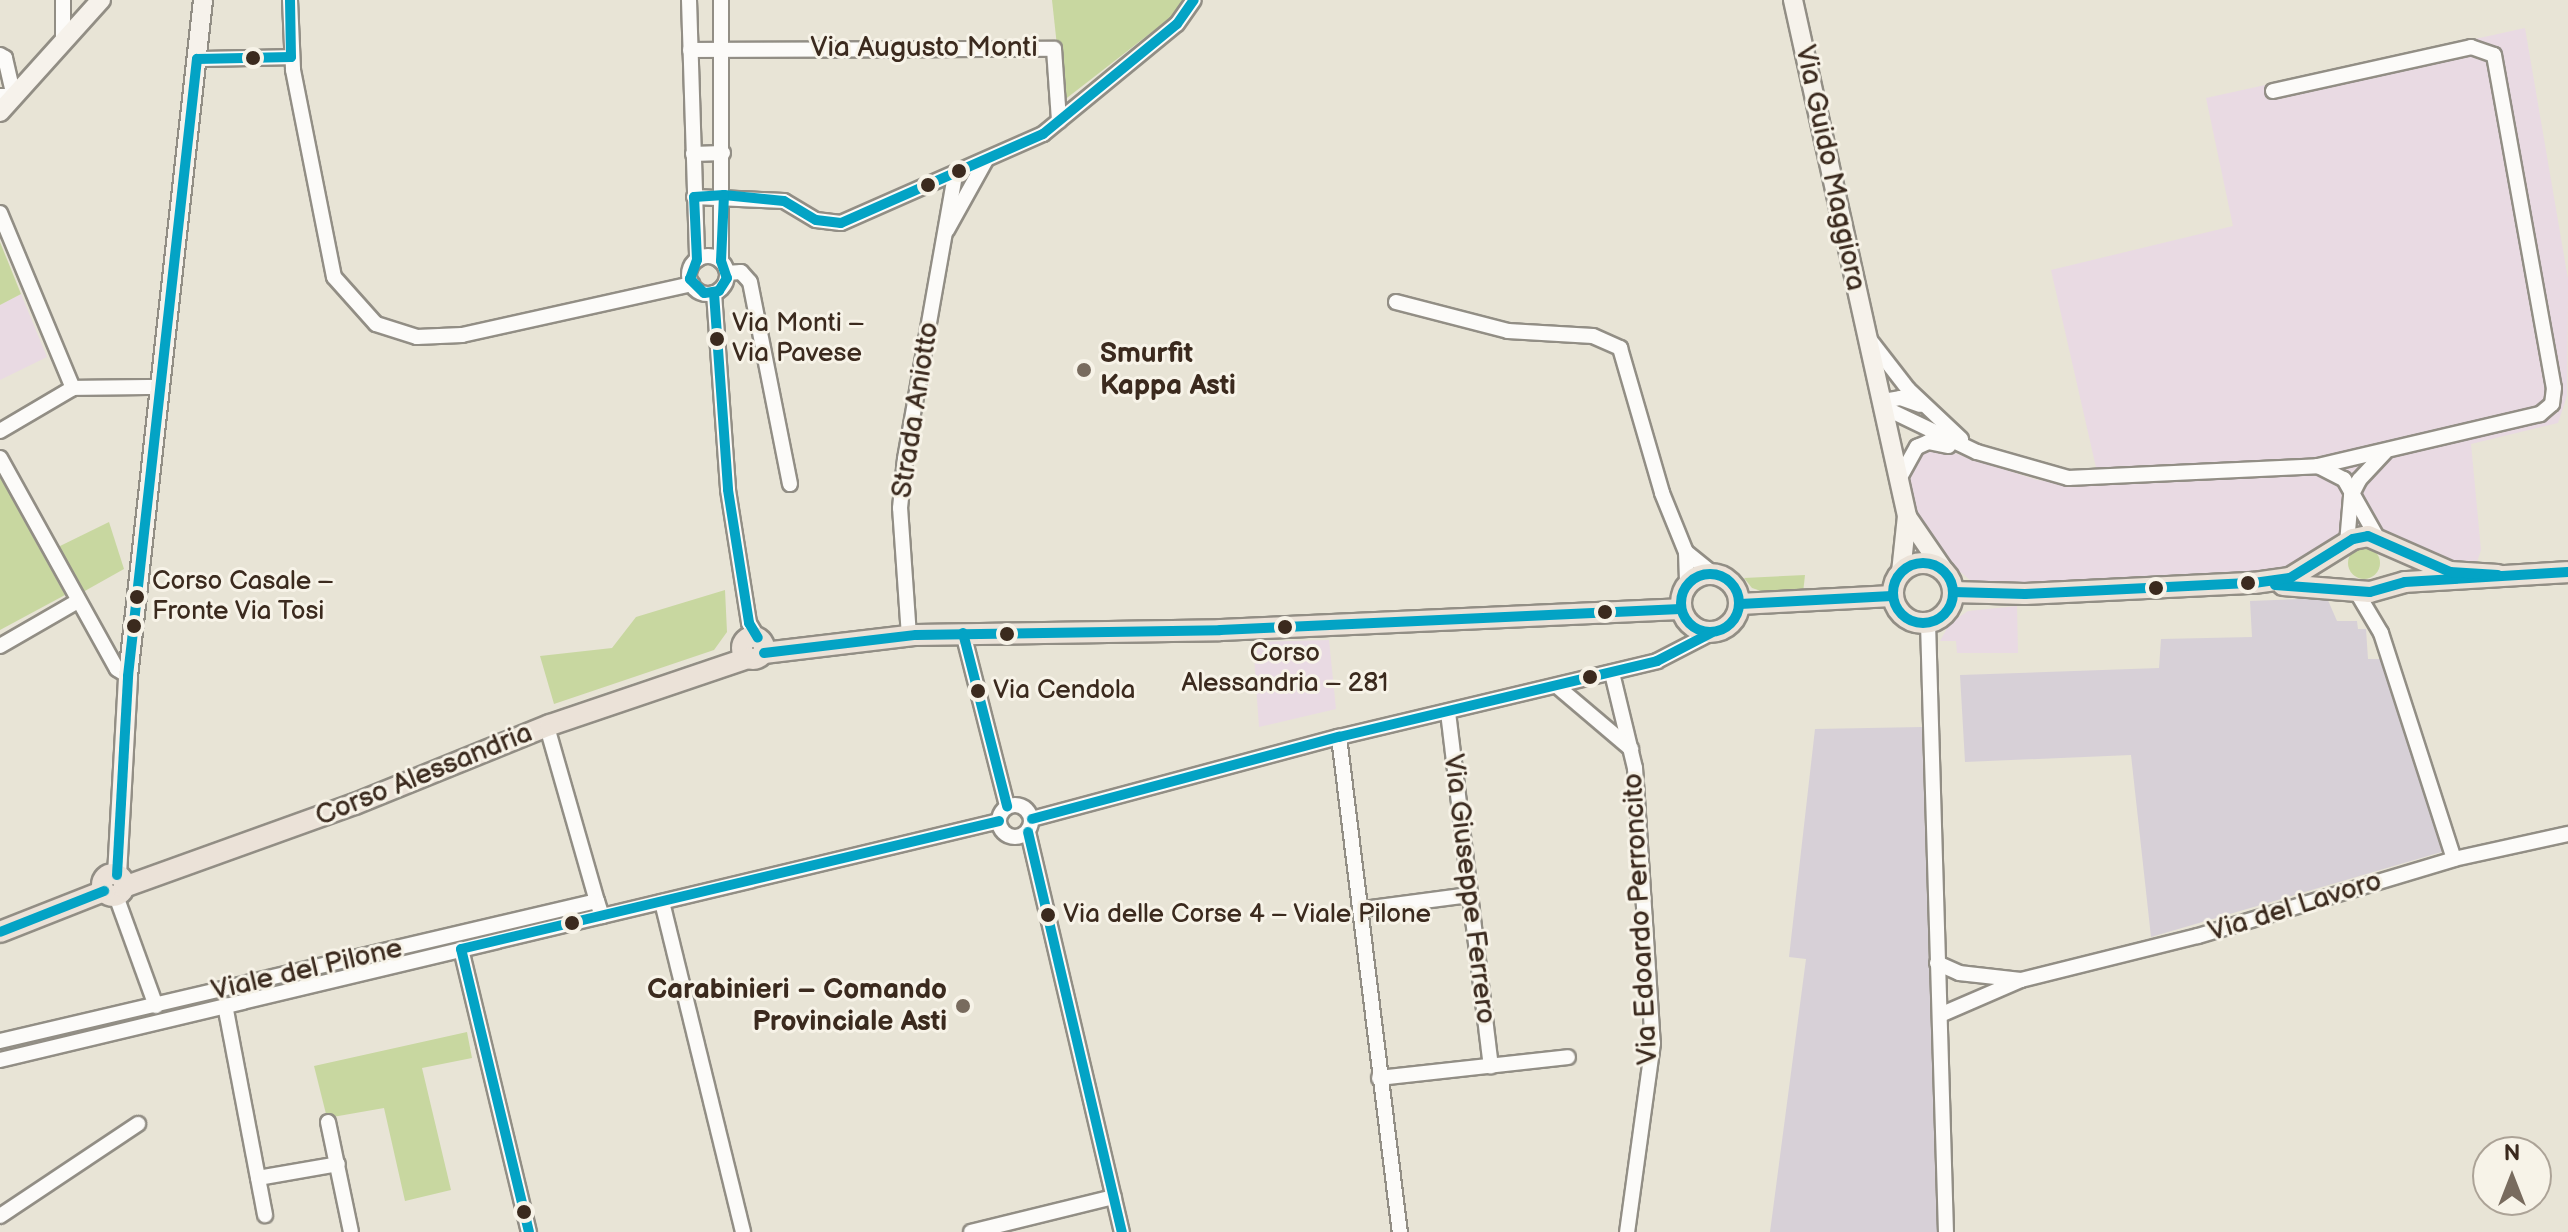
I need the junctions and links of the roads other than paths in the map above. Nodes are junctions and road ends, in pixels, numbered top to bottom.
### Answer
1 (63, 0) edge
2 (101, 0) edge
3 (203, 0) edge
4 (290, 0) edge
5 (689, 0) edge
6 (721, 0) edge
7 (1793, 0) edge
8 (1197, 2) edge
9 (63, 41) junction
10 (722, 48) junction
11 (690, 50) junction
12 (0, 55) edge
13 (291, 57) junction
14 (197, 59) junction
15 (2273, 91) dead end
16 (7, 96) edge
17 (0, 112) edge
18 (1059, 121) junction
19 (723, 153) junction
20 (693, 154) junction
21 (986, 160) junction
22 (955, 174) junction
23 (724, 195) junction
24 (694, 197) junction
25 (0, 213) edge
26 (945, 234) junction
27 (697, 260) junction
28 (724, 267) junction
29 (692, 284) junction
30 (714, 293) junction
31 (1396, 302) dead end
32 (1866, 336) junction
33 (161, 387) junction
34 (73, 388) junction
35 (1884, 405) junction
36 (1931, 411) junction
37 (0, 431) edge
38 (1977, 452) junction
39 (2385, 452) junction
40 (0, 458) edge
41 (2318, 466) junction
42 (1899, 479) junction
43 (790, 484) dead end
44 (2351, 496) junction
45 (1907, 516) junction
46 (2346, 543) junction
47 (2383, 543) junction
48 (1686, 552) junction
49 (1901, 572) junction
50 (1945, 572) junction
51 (2568, 572) edge
52 (1713, 574) junction
53 (2498, 575) junction
54 (2254, 583) junction
55 (1687, 585) junction
56 (2361, 590) junction
57 (1953, 592) junction
58 (1892, 596) junction
59 (78, 601) junction
60 (1740, 604) junction
61 (1681, 609) junction
62 (1928, 623) junction
63 (963, 633) junction
64 (1711, 633) junction
65 (909, 636) junction
66 (756, 644) junction
67 (0, 646) edge
68 (1612, 673) junction
69 (128, 676) junction
70 (1558, 687) junction
71 (1448, 712) junction
72 (547, 727) junction
73 (1339, 737) junction
74 (1631, 749) junction
75 (1007, 806) junction
76 (999, 821) junction
77 (1030, 825) junction
78 (2568, 834) edge
79 (2454, 859) junction
80 (115, 887) junction
81 (1470, 895) junction
82 (597, 901) junction
83 (662, 902) junction
84 (1363, 909) junction
85 (602, 916) junction
86 (0, 932) edge
87 (461, 949) junction
88 (1937, 963) junction
89 (2021, 980) junction
90 (225, 1005) junction
91 (156, 1006) junction
92 (1940, 1015) junction
93 (0, 1041) edge
94 (1568, 1057) dead end
95 (0, 1060) edge
96 (1491, 1066) junction
97 (1379, 1078) junction
98 (328, 1122) dead end
99 (138, 1124) dead end
100 (338, 1164) junction
101 (258, 1178) junction
102 (1114, 1197) junction
103 (265, 1215) dead end
104 (0, 1216) edge
105 (351, 1232) edge
106 (529, 1232) edge
107 (743, 1232) edge
108 (971, 1232) edge
109 (1122, 1232) edge
110 (1400, 1232) edge
111 (1627, 1232) edge
112 (1946, 1232) edge

1 - 9 street
2 - 9 street
3 - 14 street
4 - 13 street
5 - 11 street
6 - 10 street
7 - 32 street, Via Guido Maggiora
8 - 18 street
9 - 16 street
10 - 11 street, Via Augusto Monti
10 - 18 street, Via Augusto Monti
10 - 19 street
11 - 20 street
12 - 16 street
13 - 14 street
13 - 29 street
14 - 33 street
15 - 39 street, Via Guido Maggiora
16 - 17 street
18 - 21 street
19 - 20 street
19 - 23 street
20 - 24 street
21 - 22 street
21 - 26 street, Strada Aniotto
22 - 23 street
22 - 26 street, Strada Aniotto
23 - 24 street
23 - 28 street
24 - 27 street
25 - 34 street
26 - 65 street, Strada Aniotto
27 - 28 street
27 - 29 street
28 - 30 street
28 - 43 street
29 - 30 street
30 - 66 street
31 - 48 street
32 - 35 street, Via Guido Maggiora
32 - 36 street, Via Guido Maggiora
33 - 34 street
33 - 69 street
34 - 37 street
35 - 36 street, Via Guido Maggiora
35 - 38 street, Via Guido Maggiora
35 - 42 street, Via Guido Maggiora
36 - 38 street, Via Guido Maggiora
38 - 41 street, Via Guido Maggiora
38 - 42 street, Via Guido Maggiora
39 - 41 street, Via Guido Maggiora
39 - 44 street
40 - 59 street
41 - 44 street
42 - 45 street, Via Guido Maggiora
44 - 46 street
44 - 47 street
45 - 49 street, Via Guido Maggiora
45 - 50 street, Via Guido Maggiora
46 - 47 main road
46 - 54 main road
46 - 56 main road
47 - 53 main road
47 - 56 main road
48 - 52 street
48 - 55 street
49 - 50 main road
49 - 58 main road
50 - 57 main road
51 - 53 main road
52 - 55 main road
52 - 60 main road
53 - 56 main road
54 - 56 main road
54 - 57 main road
55 - 61 main road
56 - 79 street
57 - 62 main road
58 - 60 main road
58 - 62 main road
59 - 67 street
59 - 69 street
60 - 64 main road
61 - 63 main road
61 - 64 main road
62 - 88 street
63 - 65 main road
63 - 75 street
64 - 68 street
65 - 66 main road
66 - 72 main road, Corso Alessandria
68 - 70 street
68 - 74 street, Via Edoardo Perroncito
69 - 80 street
70 - 71 street
70 - 74 street, Via Edoardo Perroncito
71 - 73 street
71 - 81 street, Via Giuseppe Ferrero
72 - 80 main road, Corso Alessandria
72 - 82 street
73 - 77 street
73 - 84 street
74 - 111 street, Via Edoardo Perroncito
75 - 76 street
75 - 77 street
76 - 77 street
76 - 83 street, Viale del Pilone
77 - 102 street
78 - 79 street, Via del Lavoro
79 - 89 street, Via del Lavoro
80 - 86 main road, Corso Alessandria
80 - 91 street
81 - 84 street
81 - 96 street, Via Giuseppe Ferrero
82 - 85 street
82 - 91 street, Viale del Pilone
83 - 85 street, Viale del Pilone
83 - 107 street
84 - 97 street
85 - 87 street, Viale del Pilone
87 - 90 street, Viale del Pilone
87 - 106 street
88 - 89 street, Via del Lavoro
88 - 92 street
89 - 92 street, Via del Lavoro
90 - 95 street, Viale del Pilone
90 - 101 street
91 - 93 street, Viale del Pilone
92 - 112 street
94 - 96 street
96 - 97 street
97 - 110 street
98 - 100 street
99 - 104 street
100 - 101 street
100 - 105 street
101 - 103 street
102 - 108 street
102 - 109 street

